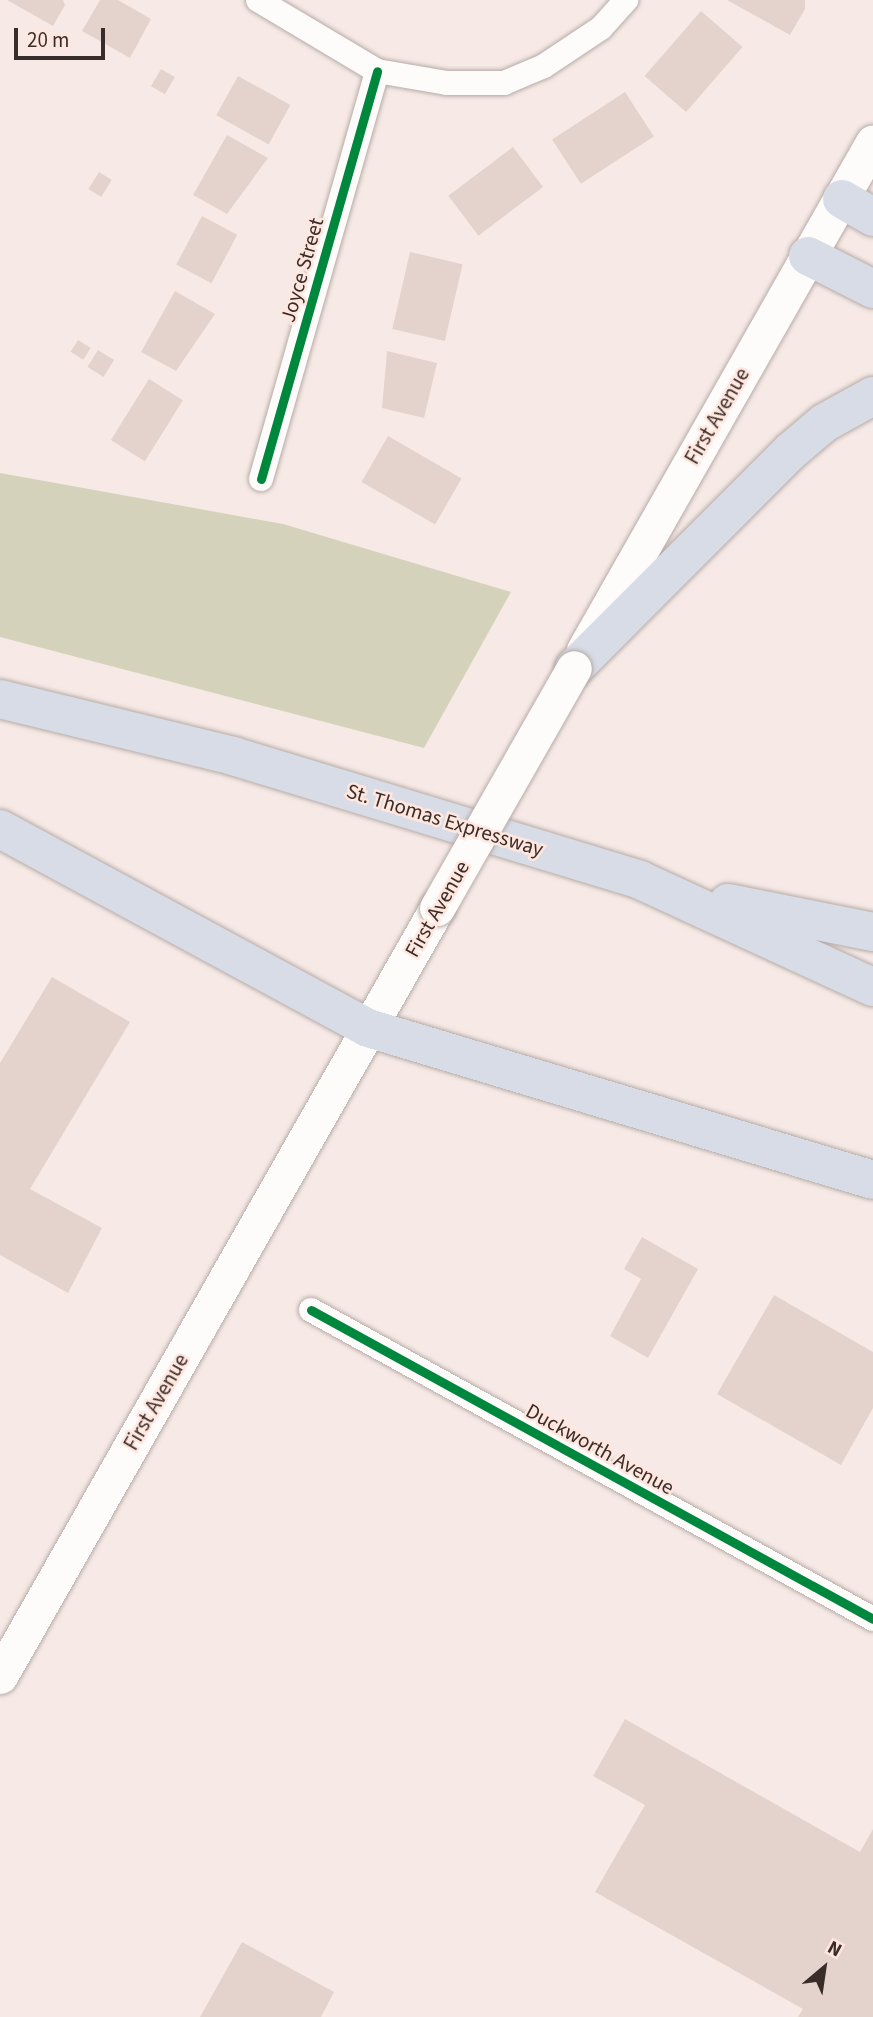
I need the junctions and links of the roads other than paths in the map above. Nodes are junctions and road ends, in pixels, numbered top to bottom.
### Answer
1 (258, 0) edge
2 (626, 0) edge
3 (377, 71) junction
4 (873, 142) edge
5 (857, 208) edge
6 (808, 256) junction
7 (873, 289) edge
8 (873, 396) edge
9 (261, 479) dead end
10 (574, 668) junction
11 (0, 699) edge
12 (0, 829) edge
13 (640, 880) junction
14 (873, 932) edge
15 (873, 987) edge
16 (368, 1028) junction
17 (873, 1180) edge
18 (311, 1310) dead end
19 (873, 1619) edge
20 (0, 1676) edge

1 - 3 street
2 - 3 street
3 - 9 street, Joyce Street
4 - 5 main road, First Avenue
5 - 6 main road, First Avenue
6 - 7 highway
6 - 10 main road, First Avenue
8 - 10 highway
10 - 16 main road, First Avenue, bridge
11 - 13 highway, St. Thomas Expressway
12 - 16 highway
13 - 14 highway
13 - 15 highway, St. Thomas Expressway
16 - 17 highway
16 - 20 main road, First Avenue
18 - 19 street, Duckworth Avenue

